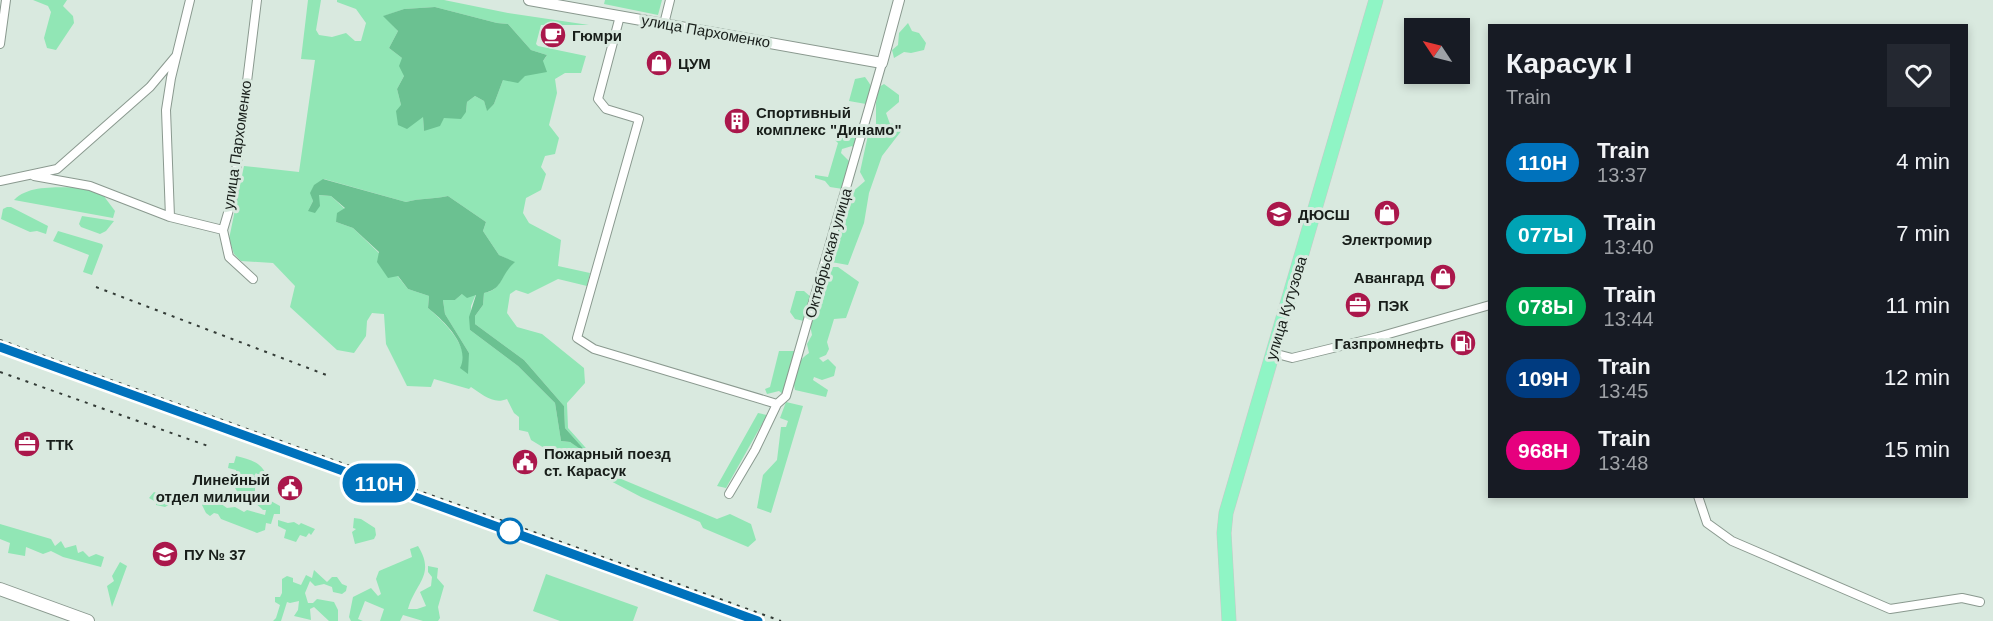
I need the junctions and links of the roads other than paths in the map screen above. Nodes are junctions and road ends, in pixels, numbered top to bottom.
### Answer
1 (6, 0) edge
2 (190, 0) edge
3 (257, 0) edge
4 (529, 0) edge
5 (670, 0) edge
6 (898, 0) edge
7 (1376, 0) edge
8 (620, 16) junction
9 (664, 24) junction
10 (0, 44) edge
11 (176, 56) junction
12 (882, 63) junction
13 (28, 175) junction
14 (0, 181) edge
15 (170, 217) junction
16 (223, 230) junction
17 (253, 279) dead end
18 (1488, 305) edge
19 (1273, 353) junction
20 (777, 404) junction
21 (729, 494) dead end
22 (1699, 498) edge
23 (0, 589) edge
24 (1980, 602) dead end
25 (88, 621) edge
26 (1229, 621) edge

1 - 10 street
2 - 11 street
3 - 16 street, улица Пархоменко
4 - 8 street, улица Пархоменко
5 - 9 street
6 - 12 street, Октябрьская улица
7 - 19 main road, улица Кутузова
8 - 9 street, улица Пархоменко
8 - 20 street
9 - 12 street, улица Пархоменко
11 - 13 street
11 - 15 street
12 - 20 street, Октябрьская улица
13 - 14 street
13 - 15 street
15 - 16 street
16 - 17 street, улица Пархоменко
18 - 19 street
19 - 26 main road, улица Кутузова
20 - 21 street, Октябрьская улица
22 - 24 street
23 - 25 main road

